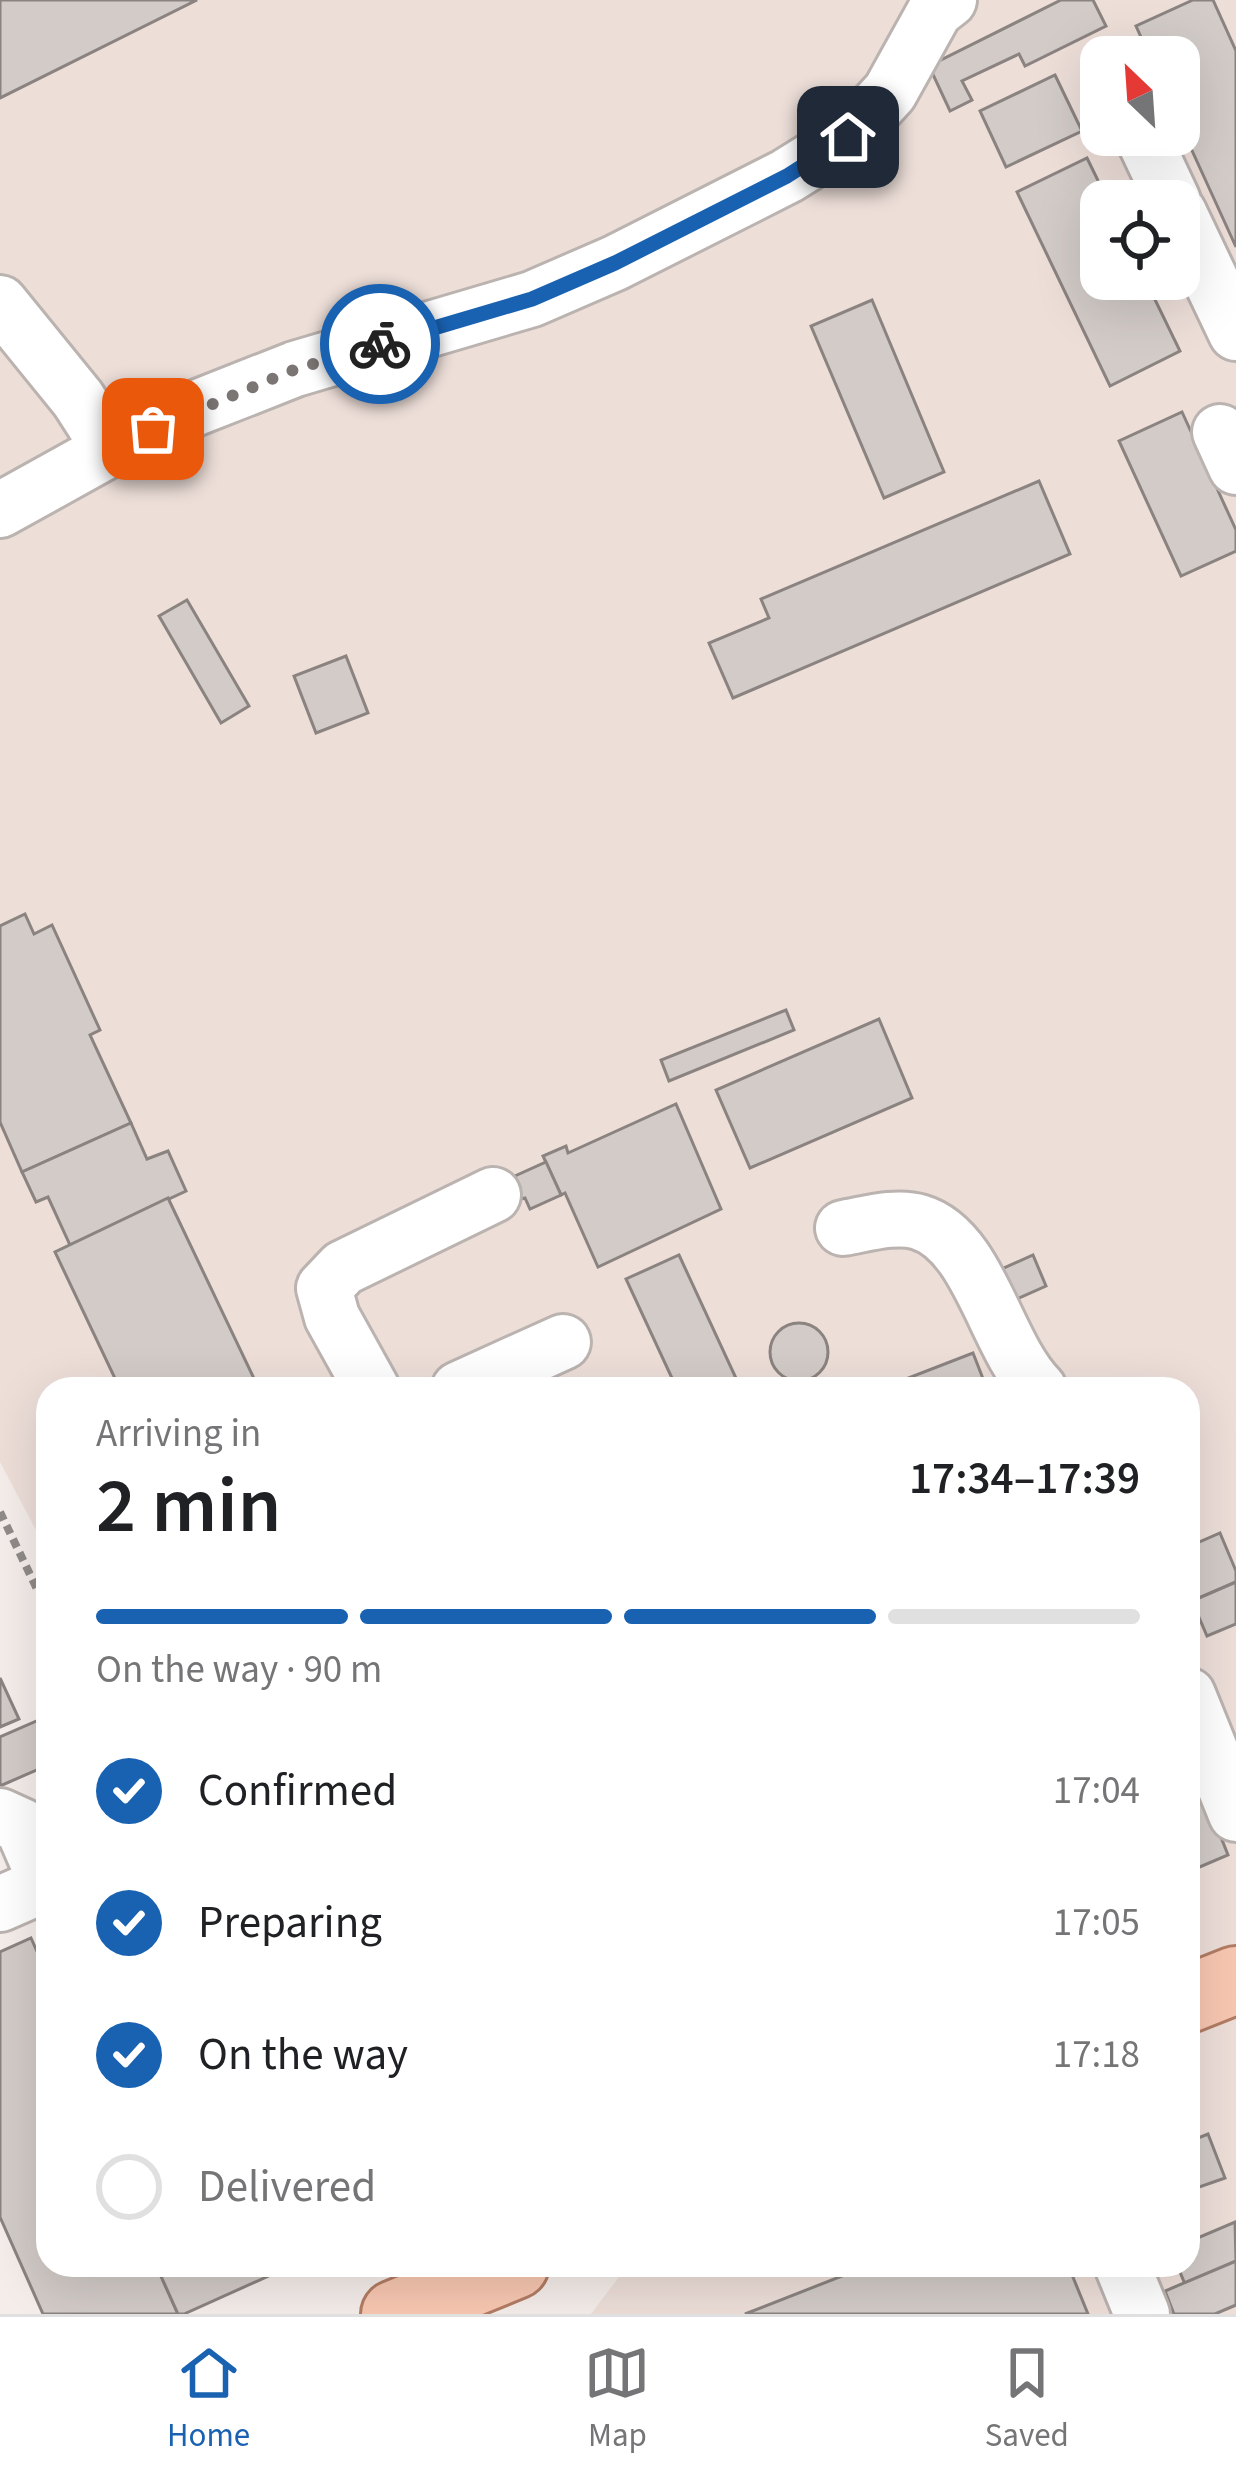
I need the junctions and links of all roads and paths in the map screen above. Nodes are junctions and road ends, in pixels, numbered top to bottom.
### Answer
1 (949, 0) edge
2 (1200, 257) edge
3 (0, 304) edge
4 (1236, 332) edge
5 (110, 449) junction
6 (0, 510) edge
7 (494, 1195) dead end
8 (843, 1228) dead end
9 (563, 1342) dead end
10 (365, 1377) edge
11 (486, 1377) edge
12 (1027, 1377) edge
13 (0, 1512) edge
14 (36, 1586) edge
15 (1200, 1725) edge
16 (1236, 1814) edge
17 (0, 1816) edge
18 (36, 1858) edge
19 (36, 1889) edge
20 (0, 1904) edge
21 (1236, 1980) edge
22 (1200, 1995) edge
23 (486, 2277) edge
24 (1127, 2277) edge
25 (395, 2314) edge
26 (1142, 2314) edge

1 - 5 street
2 - 4 street
3 - 5 street
5 - 6 street
7 - 10 street
8 - 12 street
9 - 11 street
13 - 14 path
15 - 16 street
17 - 18 street
19 - 20 street
21 - 22 main road
23 - 25 main road
24 - 26 street

